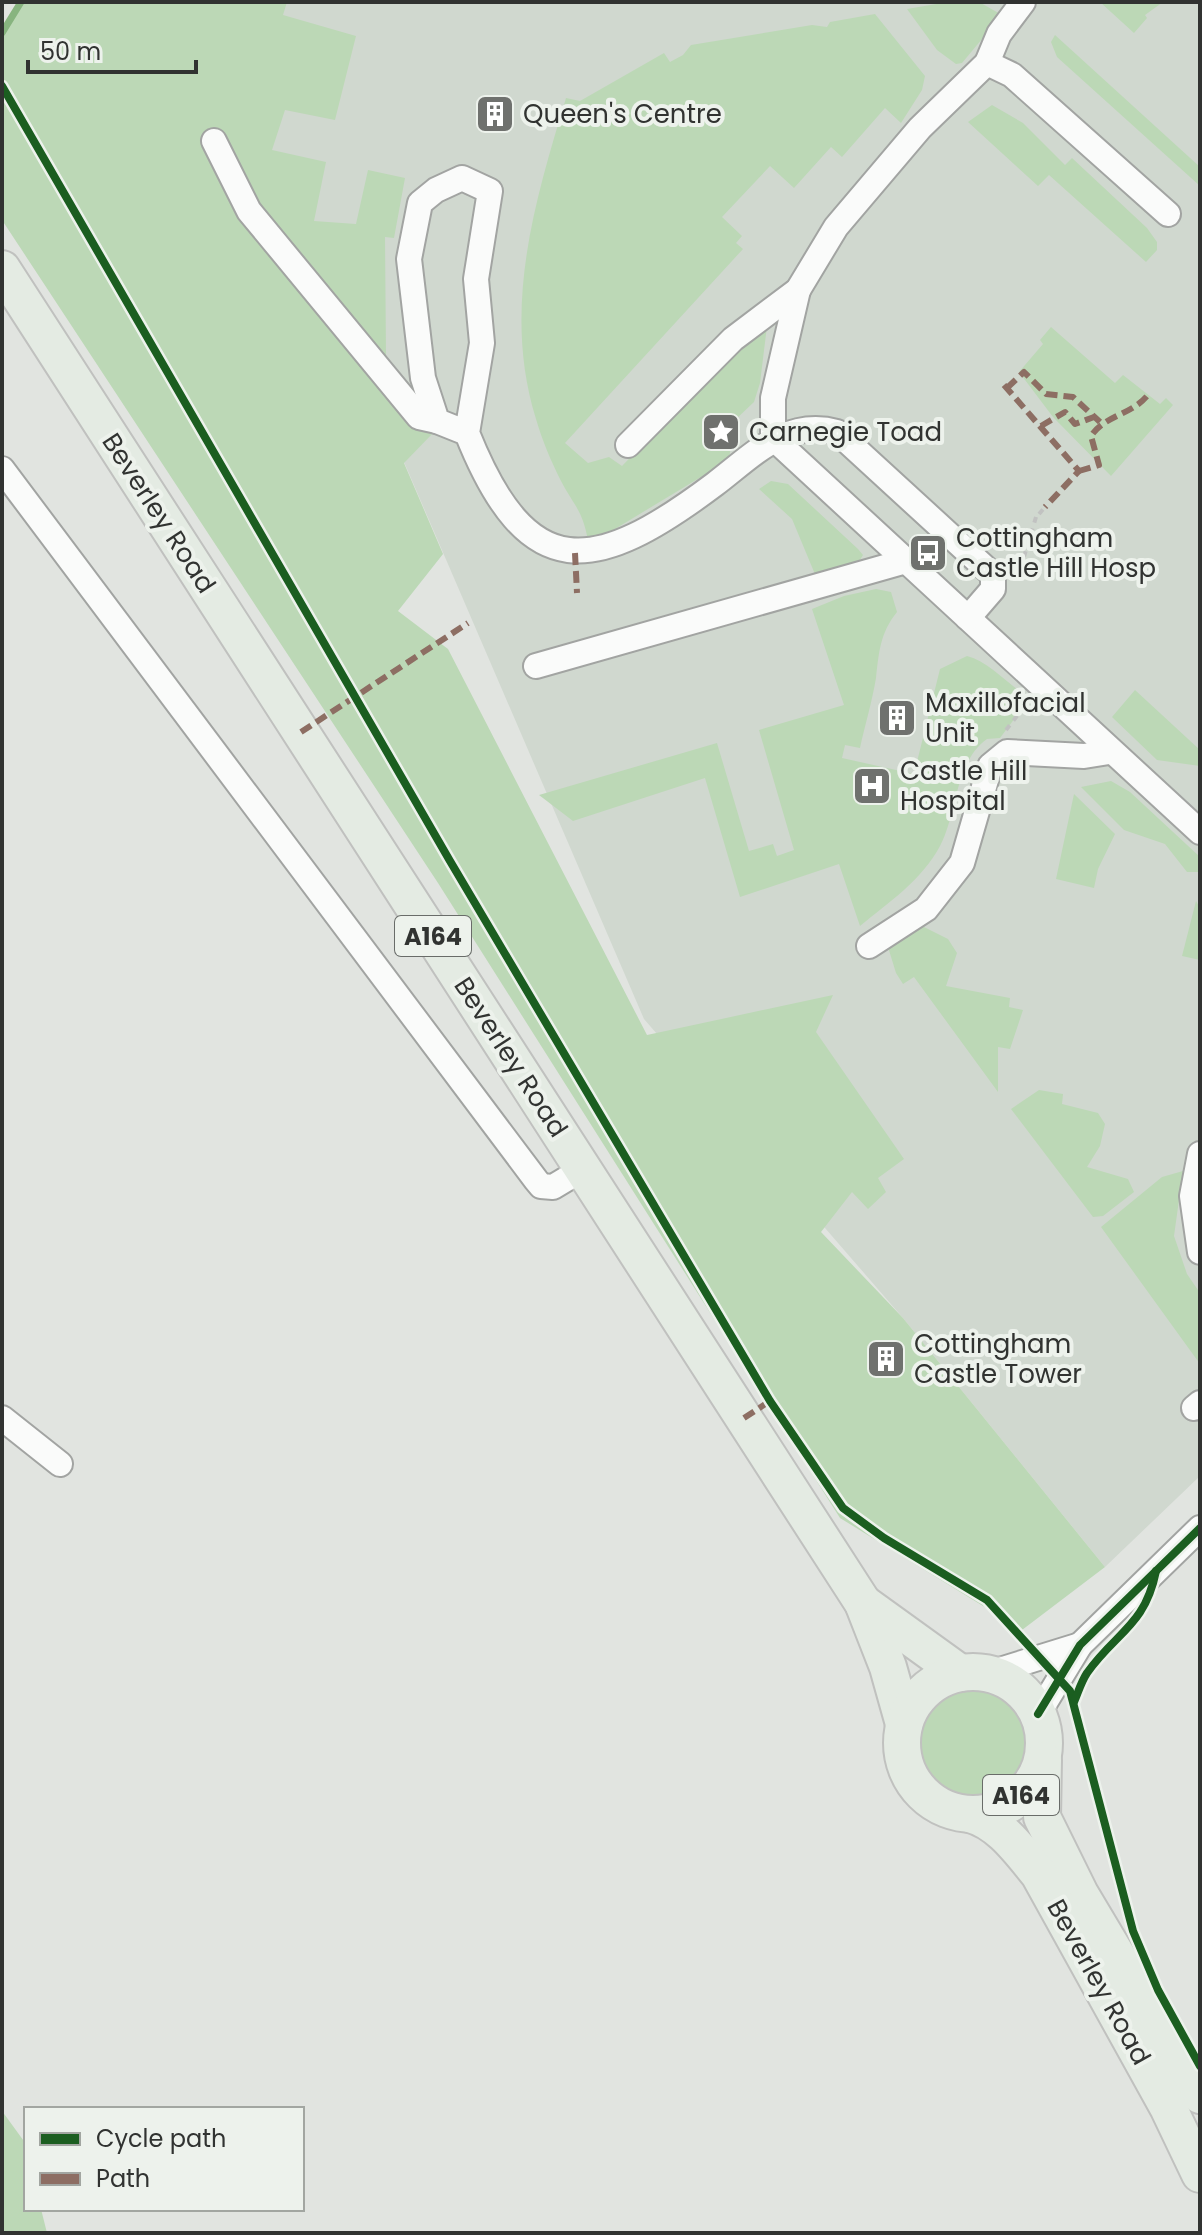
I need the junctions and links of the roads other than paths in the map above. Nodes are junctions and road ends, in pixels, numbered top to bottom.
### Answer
1 (1023, 2) edge
2 (987, 63) junction
3 (214, 141) dead end
4 (1168, 214) dead end
5 (2, 269) edge
6 (798, 290) junction
7 (437, 421) junction
8 (467, 433) junction
9 (773, 438) junction
10 (628, 445) dead end
11 (2, 469) edge
12 (906, 561) junction
13 (968, 618) junction
14 (536, 666) dead end
15 (1109, 752) junction
16 (1200, 832) edge
17 (869, 946) dead end
18 (1200, 1154) edge
19 (583, 1169) junction
20 (1200, 1252) edge
21 (2, 1418) edge
22 (60, 1464) dead end
23 (1200, 1528) edge
24 (863, 1603) junction
25 (1080, 1645) junction
26 (975, 1673) junction
27 (1038, 1714) junction
28 (904, 1724) junction
29 (1044, 1755) junction
30 (970, 1814) junction
31 (1200, 2095) edge
32 (1200, 2174) edge

1 - 2 street
2 - 4 street
2 - 6 street
3 - 7 street
5 - 19 highway, Beverley Road / A164
6 - 9 street
6 - 10 street
7 - 8 street
7 - 8 street
8 - 9 street
9 - 12 street
9 - 13 street
11 - 19 street
12 - 13 street
12 - 14 street
13 - 15 street
15 - 16 street
15 - 17 street
18 - 20 street
19 - 24 highway, Beverley Road / A164
21 - 22 street
23 - 25 street
24 - 26 highway, Beverley Road / A164
24 - 28 highway, Beverley Road / A164
25 - 26 street
25 - 27 street
26 - 27 highway, A164
26 - 28 highway
27 - 29 highway, A164
28 - 30 highway, A164
29 - 30 highway, A164
29 - 31 highway, Beverley Road / A164
30 - 32 highway, Beverley Road / A164

